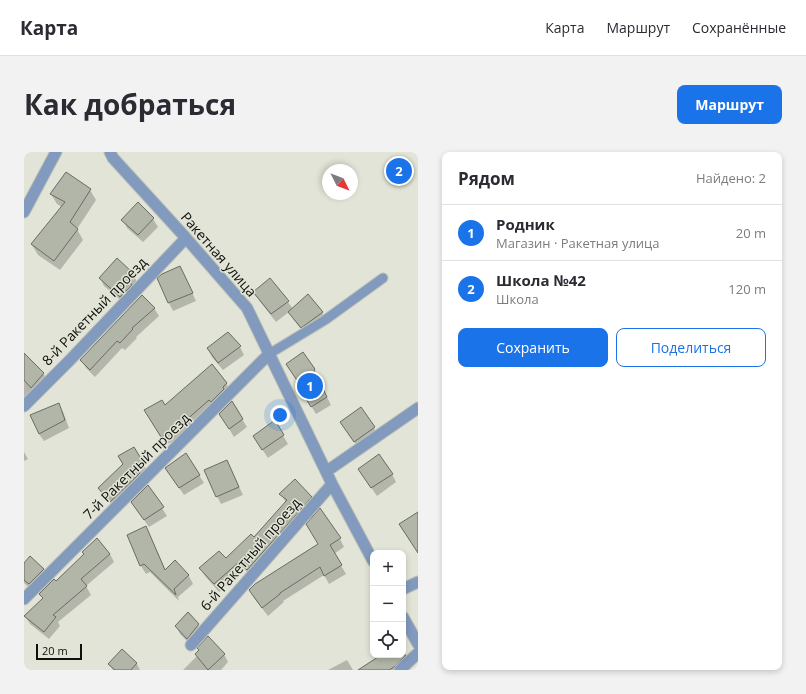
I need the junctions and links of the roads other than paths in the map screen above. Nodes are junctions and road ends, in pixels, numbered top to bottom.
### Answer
1 (56, 152) edge
2 (110, 152) edge
3 (24, 212) edge
4 (186, 238) junction
5 (383, 278) dead end
6 (269, 354) junction
7 (24, 406) edge
8 (418, 408) edge
9 (327, 472) junction
10 (332, 484) junction
11 (370, 555) edge
12 (418, 582) edge
13 (406, 588) edge
14 (24, 599) edge
15 (406, 622) edge
16 (418, 644) edge
17 (191, 645) dead end
18 (418, 654) edge
19 (400, 670) edge

1 - 3 street
2 - 4 street, Ракетная улица
4 - 6 street, Ракетная улица
4 - 7 street, 8-й Ракетный проезд
5 - 6 lane
6 - 9 street, Ракетная улица
6 - 14 street, 7-й Ракетный проезд
8 - 9 street
9 - 10 street, Ракетная улица
10 - 11 street, Ракетная улица
10 - 17 street, 6-й Ракетный проезд
12 - 13 street
15 - 16 street
18 - 19 street

